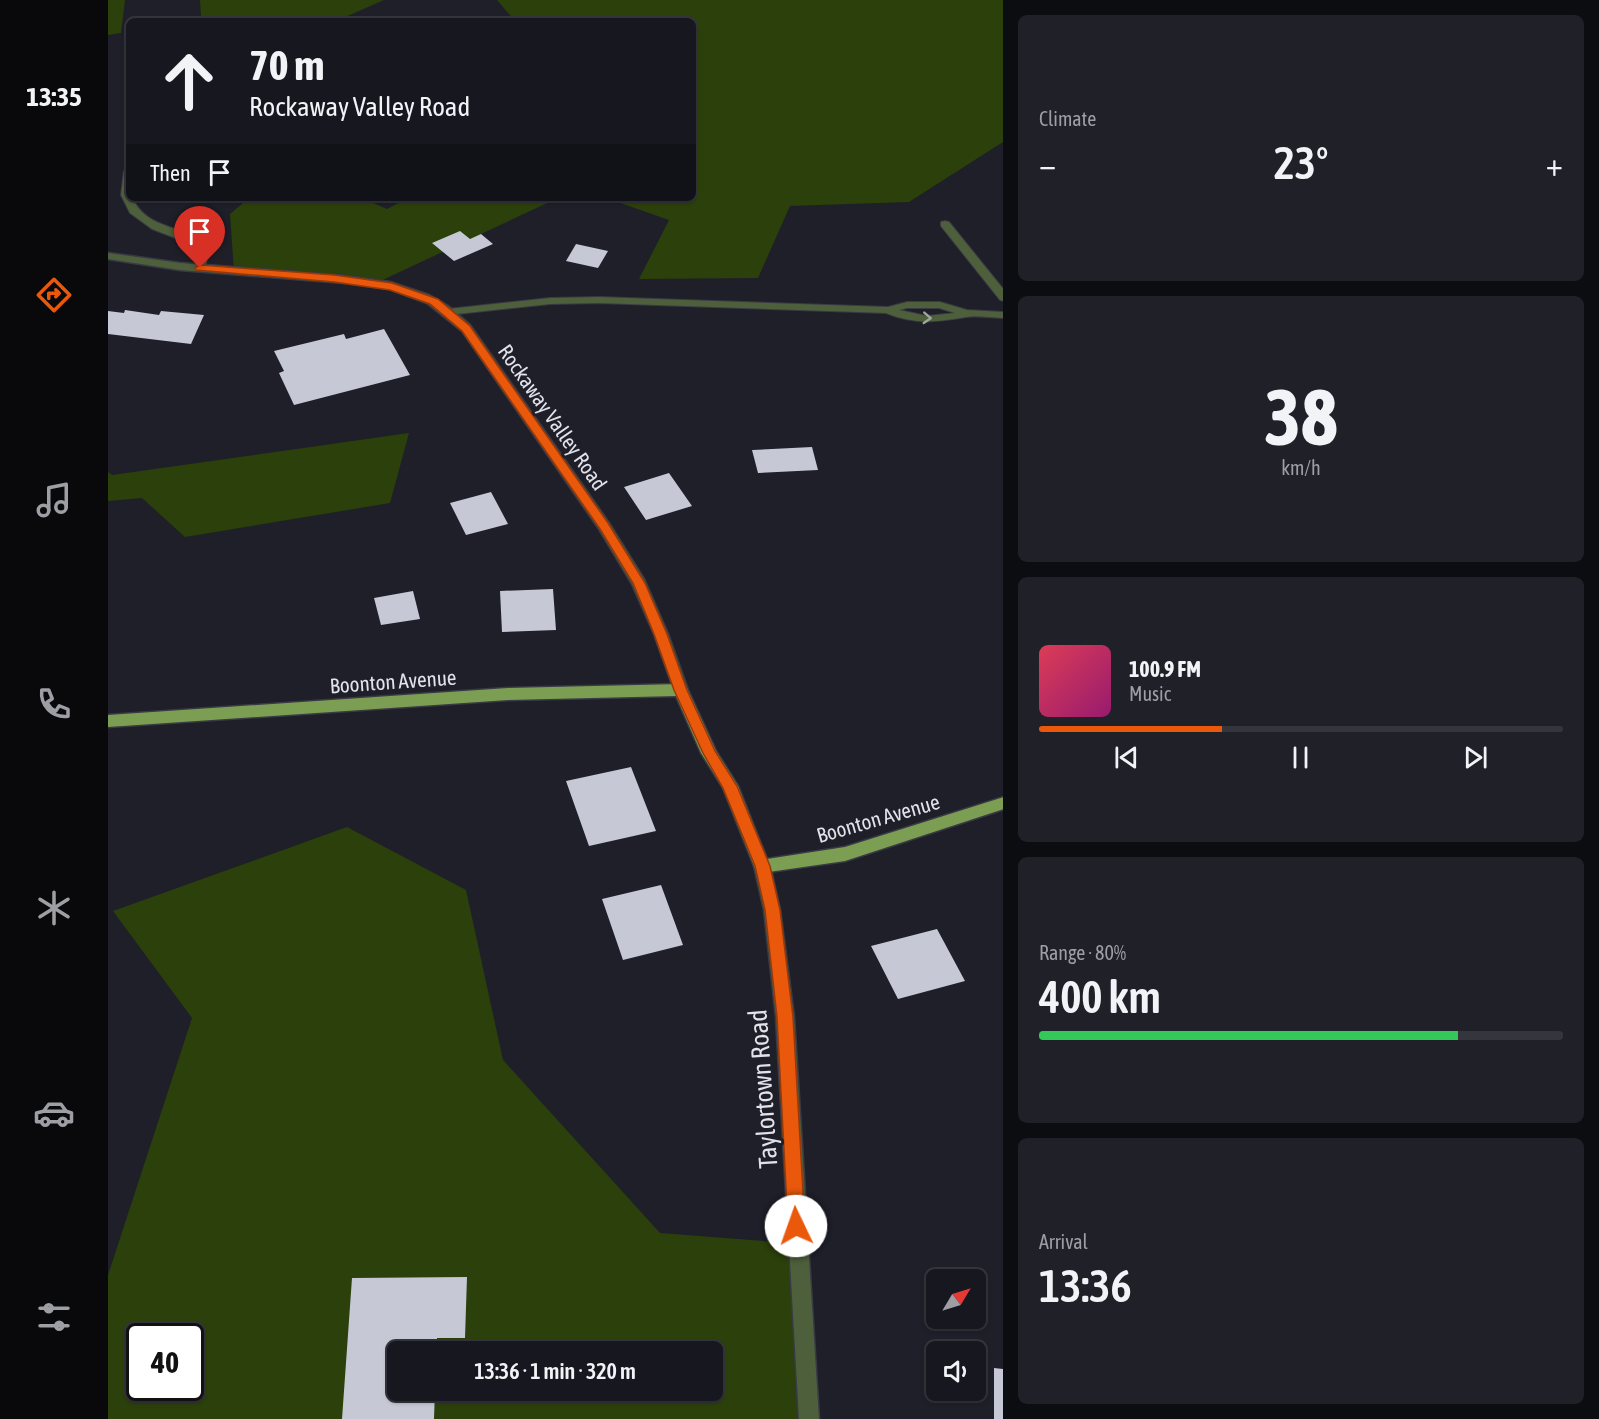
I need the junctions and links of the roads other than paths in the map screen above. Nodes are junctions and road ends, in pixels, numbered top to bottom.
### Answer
1 (129, 201) edge
2 (945, 225) dead end
3 (108, 256) edge
4 (200, 268) junction
5 (1003, 297) edge
6 (448, 312) junction
7 (1003, 315) edge
8 (681, 690) junction
9 (108, 721) edge
10 (1003, 803) edge
11 (762, 866) junction
12 (808, 1419) edge

1 - 4 lane
2 - 5 lane
3 - 4 street, Rockaway Valley Road
4 - 6 street, Rockaway Valley Road
6 - 7 lane
6 - 8 street, Rockaway Valley Road
8 - 9 main road, Boonton Avenue
8 - 11 main road, Rockaway Valley Road
10 - 11 main road, Boonton Avenue
11 - 12 street, Taylortown Road

